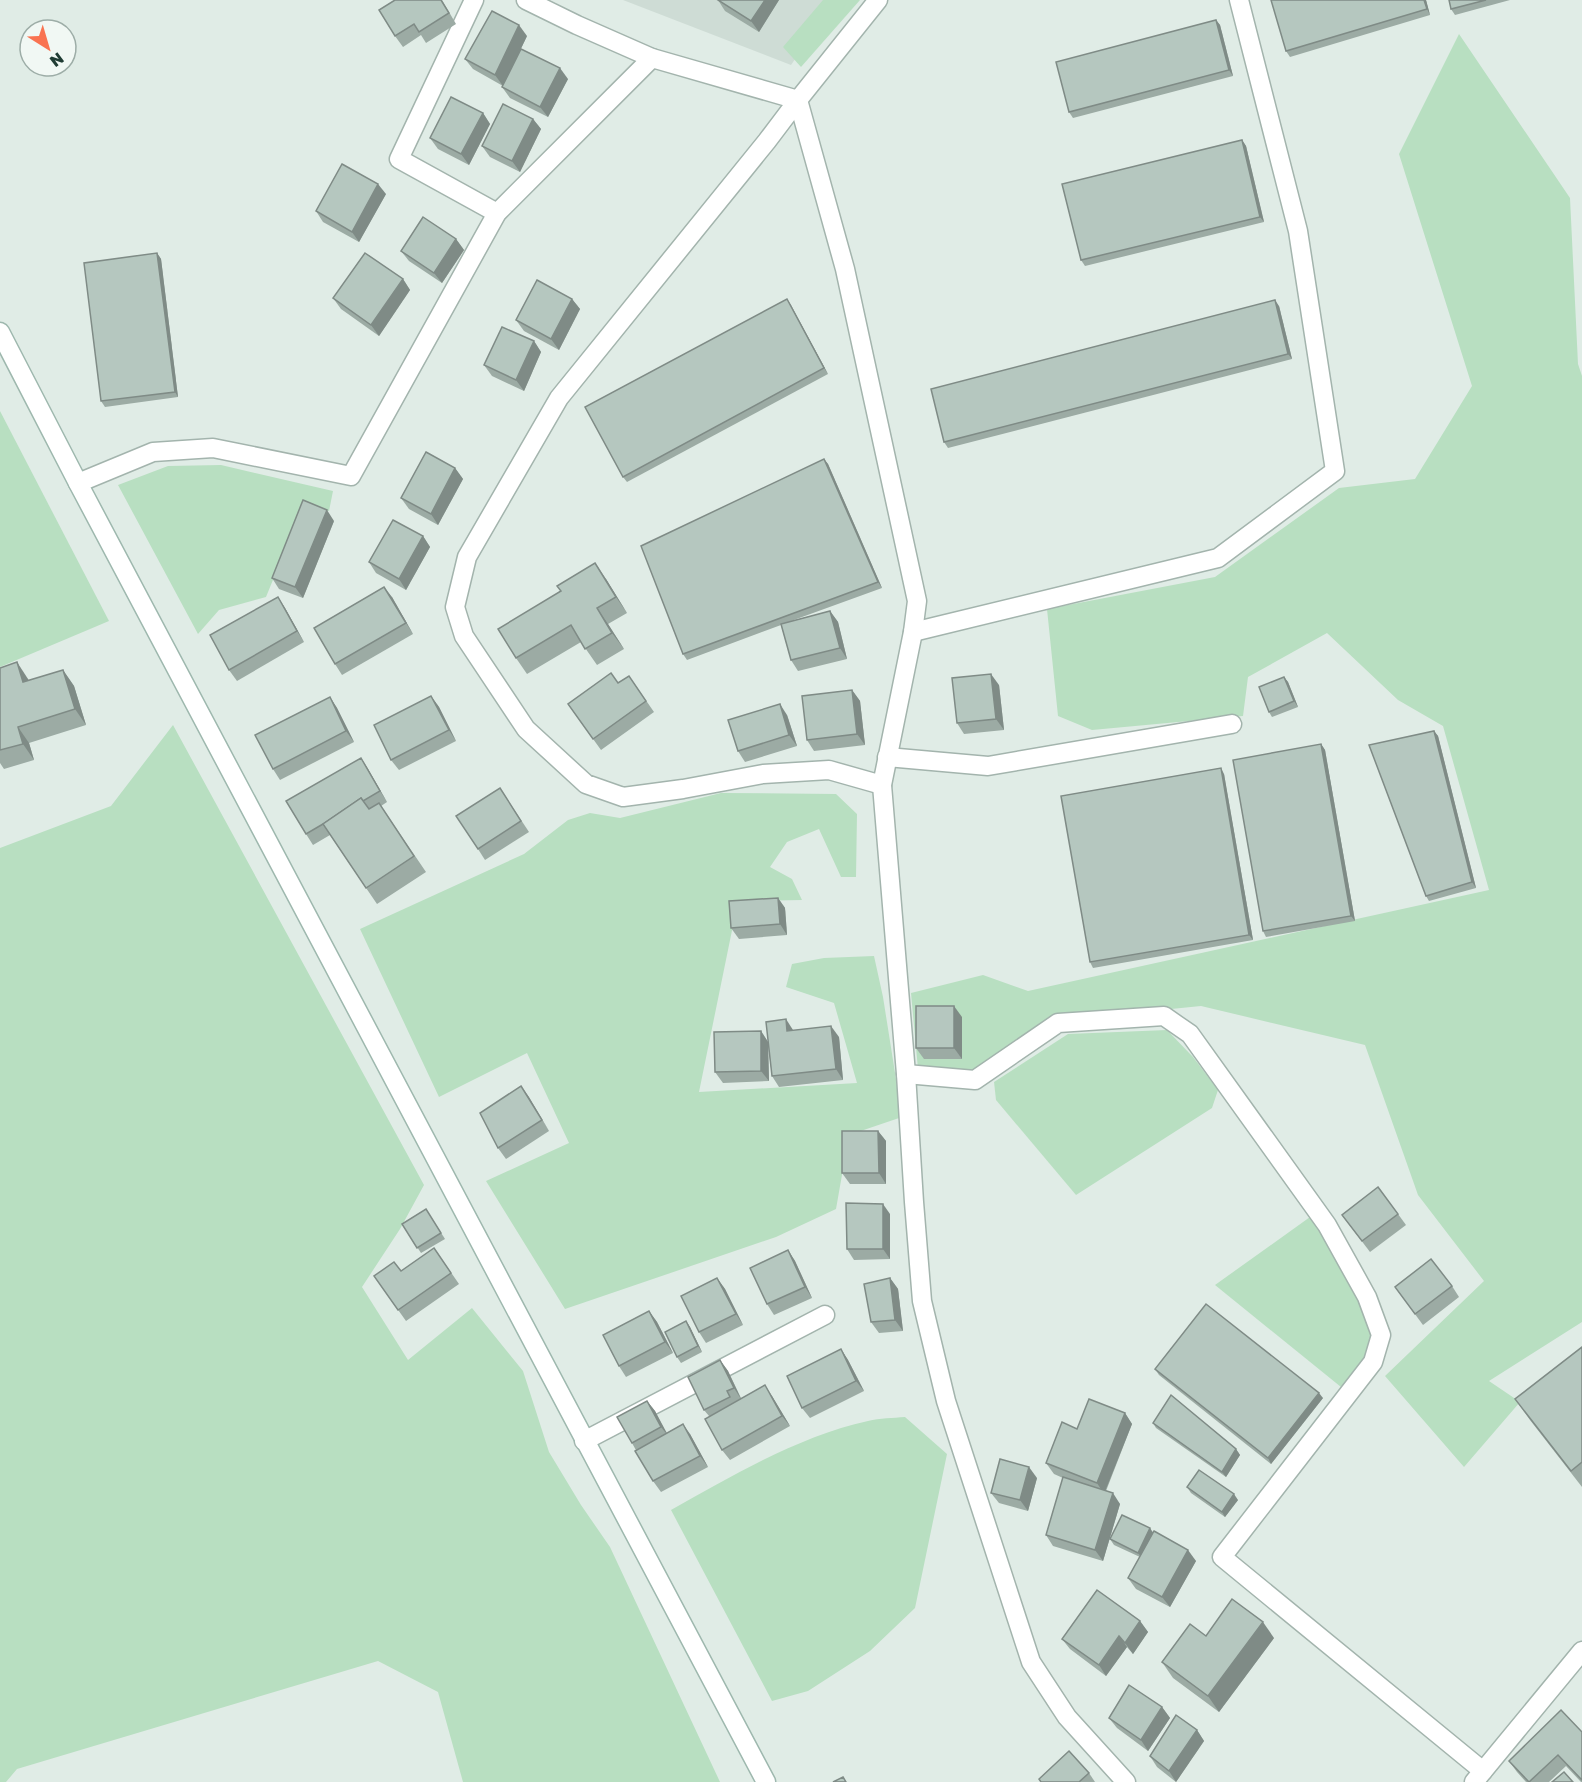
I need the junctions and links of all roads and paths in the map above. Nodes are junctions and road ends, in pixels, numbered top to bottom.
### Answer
1 (474, 0) edge
2 (526, 0) edge
3 (878, 0) edge
4 (1239, 0) edge
5 (652, 58) junction
6 (798, 100) junction
7 (497, 213) junction
8 (0, 332) edge
9 (78, 483) junction
10 (913, 632) junction
11 (1232, 724) dead end
12 (887, 758) junction
13 (882, 785) junction
14 (906, 1074) junction
15 (825, 1315) dead end
16 (584, 1441) junction
17 (1582, 1651) edge
18 (1479, 1777) edge
19 (766, 1782) edge
20 (1126, 1782) edge

1 - 7 street
2 - 5 street
3 - 6 street
4 - 10 street
5 - 6 street
5 - 7 street
6 - 10 street
6 - 13 street
7 - 9 street
8 - 9 street
9 - 16 street
10 - 12 street
11 - 12 street
12 - 13 street
13 - 14 street
14 - 18 street
14 - 20 street
15 - 16 street
16 - 19 street
17 - 18 street

